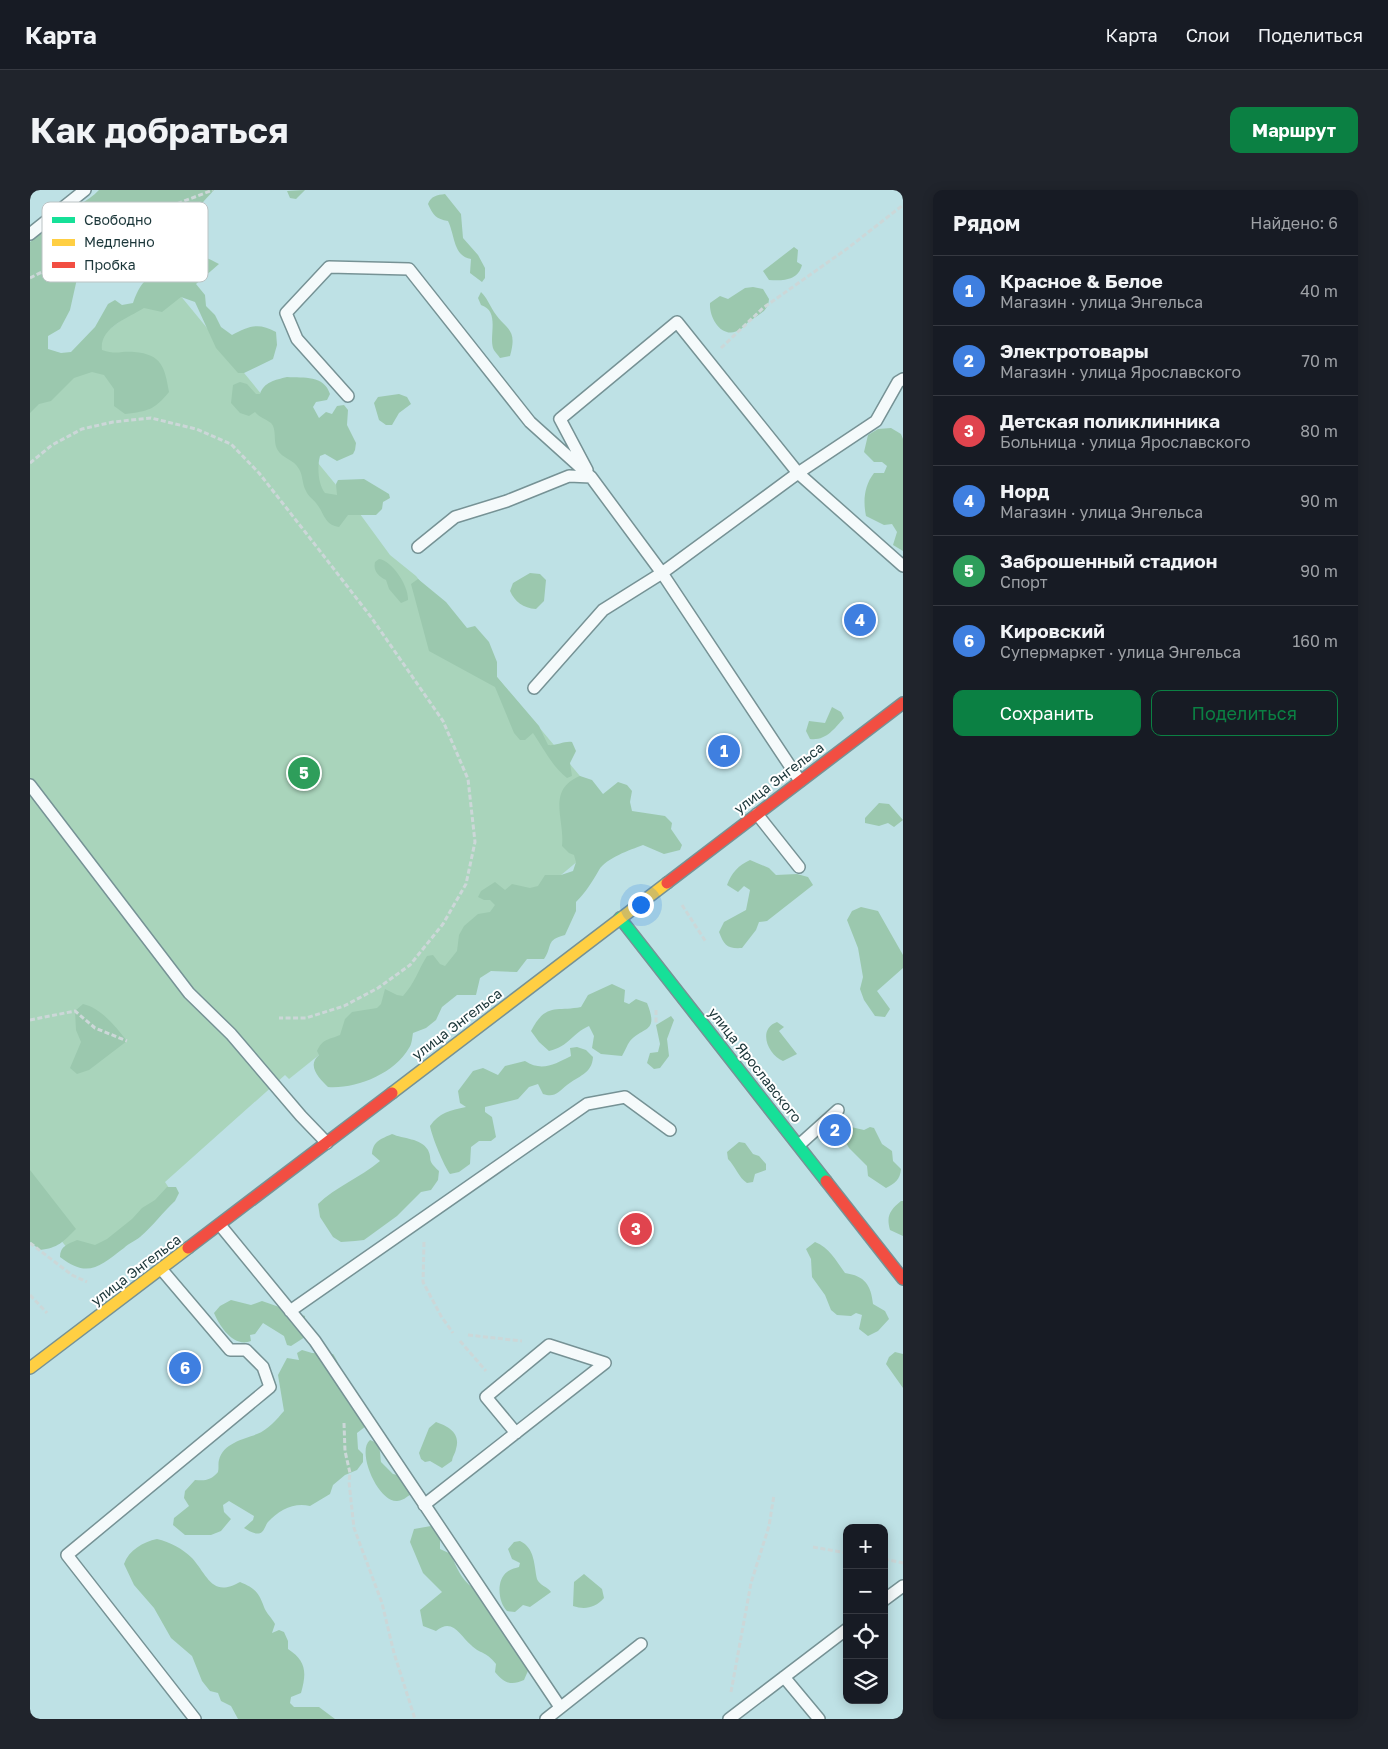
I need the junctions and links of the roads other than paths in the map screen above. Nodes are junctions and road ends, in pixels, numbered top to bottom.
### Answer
1 (85, 190) edge
2 (70, 202) edge
3 (42, 224) edge
4 (30, 234) edge
5 (903, 379) edge
6 (348, 396) dead end
7 (798, 473) junction
8 (591, 477) junction
9 (418, 547) dead end
10 (903, 566) edge
11 (662, 573) junction
12 (534, 688) dead end
13 (903, 703) edge
14 (800, 781) junction
15 (30, 785) edge
16 (757, 814) junction
17 (799, 867) dead end
18 (620, 918) junction
19 (838, 1110) dead end
20 (670, 1130) dead end
21 (327, 1143) junction
22 (799, 1145) junction
23 (220, 1225) junction
24 (162, 1270) junction
25 (903, 1279) edge
26 (290, 1311) junction
27 (30, 1368) edge
28 (516, 1433) junction
29 (424, 1505) junction
30 (903, 1586) edge
31 (888, 1597) edge
32 (843, 1632) edge
33 (641, 1644) dead end
34 (784, 1677) junction
35 (560, 1707) junction
36 (195, 1719) edge
37 (546, 1719) edge
38 (729, 1719) edge
39 (819, 1719) edge

1 - 2 lane
3 - 4 lane
5 - 7 lane
6 - 8 lane
7 - 8 lane
7 - 10 lane
7 - 11 lane
8 - 9 lane
8 - 11 lane
11 - 12 lane
11 - 14 lane
13 - 14 street, улица Энгельса
14 - 16 street, улица Энгельса
15 - 21 lane
16 - 17 lane
16 - 18 street, улица Энгельса
18 - 21 street, улица Энгельса
18 - 22 street, улица Ярославского
19 - 22 lane
20 - 26 lane
21 - 23 street, улица Энгельса
22 - 25 street, улица Ярославского
23 - 24 street, улица Энгельса
23 - 26 lane
24 - 27 street, улица Энгельса
24 - 36 lane
26 - 29 lane
28 - 28 lane
28 - 29 lane
29 - 35 lane
30 - 31 lane
32 - 34 lane
33 - 35 lane
34 - 38 lane
34 - 39 lane
35 - 37 lane

